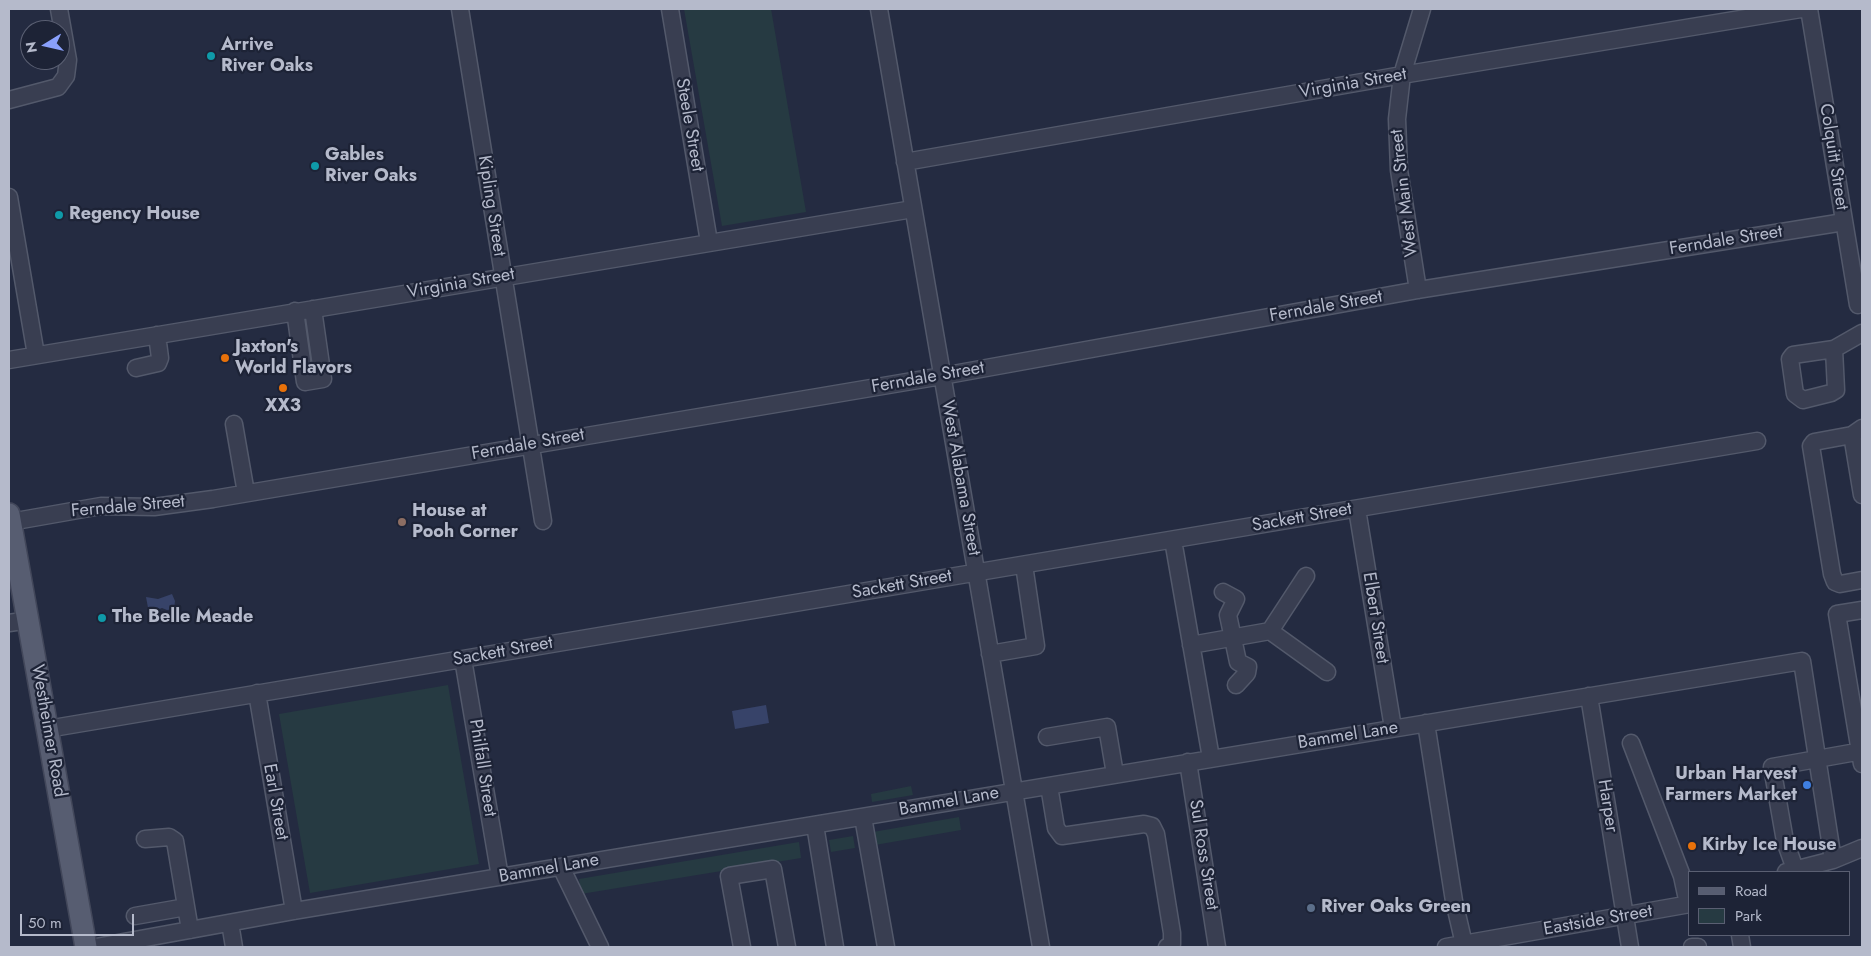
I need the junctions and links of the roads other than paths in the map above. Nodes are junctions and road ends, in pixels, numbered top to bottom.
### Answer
1 (59, 9) edge
2 (460, 9) edge
3 (670, 9) edge
4 (879, 9) edge
5 (1422, 9) edge
6 (1800, 9) edge
7 (1809, 9) edge
8 (1402, 75) junction
9 (9, 100) edge
10 (905, 162) junction
11 (9, 197) edge
12 (913, 209) junction
13 (1844, 222) junction
14 (709, 242) junction
15 (502, 277) junction
16 (16, 281) edge
17 (1418, 290) junction
18 (1858, 305) dead end
19 (313, 308) junction
20 (295, 311) junction
21 (1862, 333) edge
22 (157, 334) junction
23 (1834, 349) dead end
24 (36, 355) junction
25 (9, 360) edge
26 (136, 368) dead end
27 (942, 376) junction
28 (234, 424) dead end
29 (1857, 431) edge
30 (1757, 442) dead end
31 (529, 445) junction
32 (246, 493) junction
33 (1862, 495) edge
34 (1357, 509) junction
35 (9, 518) edge
36 (543, 522) dead end
37 (1173, 540) junction
38 (1024, 565) junction
39 (976, 572) junction
40 (1306, 576) dead end
41 (1862, 580) edge
42 (1223, 592) dead end
43 (1862, 610) edge
44 (19, 622) edge
45 (1270, 631) junction
46 (1233, 638) junction
47 (1191, 645) junction
48 (990, 654) junction
49 (464, 659) junction
50 (1326, 672) dead end
51 (1236, 685) dead end
52 (257, 693) junction
53 (1589, 696) junction
54 (1426, 723) junction
55 (1393, 728) junction
56 (47, 729) junction
57 (1047, 737) dead end
58 (1630, 743) dead end
59 (1862, 756) edge
60 (1211, 758) junction
61 (1817, 759) junction
62 (1188, 762) junction
63 (1115, 774) junction
64 (1048, 786) junction
65 (1014, 791) junction
66 (863, 817) junction
67 (815, 825) junction
68 (145, 839) dead end
69 (1862, 848) edge
70 (1833, 860) junction
71 (561, 867) junction
72 (1790, 871) edge
73 (500, 877) junction
74 (1688, 900) edge
75 (1688, 904) edge
76 (186, 907) junction
77 (294, 911) junction
78 (135, 916) dead end
79 (1625, 917) junction
80 (230, 923) junction
81 (190, 930) junction
82 (130, 944) edge
83 (1464, 944) junction
84 (86, 947) edge
85 (96, 947) edge
86 (234, 947) edge
87 (600, 947) edge
88 (742, 947) edge
89 (787, 947) edge
90 (835, 947) edge
91 (886, 947) edge
92 (1041, 947) edge
93 (1166, 947) edge
94 (1217, 947) edge
95 (1446, 947) edge
96 (1630, 947) edge
97 (1692, 947) edge
98 (1698, 947) edge

1 - 9 street
2 - 15 street, Kipling Street
3 - 14 street, Steele Street
4 - 10 street, West Alabama Street
5 - 8 street, West Main Street
6 - 8 street, Virginia Street
7 - 13 street, Colquitt Street
8 - 10 street, Virginia Street
8 - 17 street, West Main Street
10 - 12 street, West Alabama Street
11 - 16 street
12 - 14 street, Virginia Street
12 - 27 street, West Alabama Street
13 - 17 street, Ferndale Street
13 - 18 street, Colquitt Street
14 - 15 street, Virginia Street
15 - 19 street, Virginia Street
15 - 31 street, Kipling Street
16 - 24 street
17 - 27 street, Ferndale Street
19 - 20 street, Virginia Street
19 - 20 street
20 - 22 street, Virginia Street
21 - 23 street
22 - 24 street, Virginia Street
22 - 26 street
24 - 25 street, Virginia Street
27 - 31 street, Ferndale Street
27 - 39 street, West Alabama Street
28 - 32 street
29 - 33 street
29 - 41 street
30 - 34 street, Sackett Street
31 - 32 street, Ferndale Street
31 - 36 street, Kipling Street
32 - 35 street, Ferndale Street
34 - 37 street, Sackett Street
34 - 55 street, Elbert Street
35 - 44 main road, Westheimer Road
37 - 38 street, Sackett Street
37 - 47 street
38 - 39 street, Sackett Street
38 - 48 street
39 - 48 street, West Alabama Street
39 - 49 street, Sackett Street
40 - 45 street
42 - 46 street
43 - 59 street
44 - 56 main road, Westheimer Road
45 - 46 street
45 - 50 street
46 - 47 street
46 - 51 street
47 - 60 street
48 - 65 street, West Alabama Street
49 - 52 street, Sackett Street
49 - 73 street, Philfall Street
52 - 56 street, Sackett Street
52 - 77 street, Earl Street
53 - 54 street, Bammel Lane
53 - 61 street, Bammel Lane
53 - 79 street, Harper
54 - 55 street, Bammel Lane
54 - 83 street
55 - 60 street, Bammel Lane
56 - 84 main road, Westheimer Road
57 - 63 street
58 - 74 street
59 - 61 street
60 - 62 street, Bammel Lane
61 - 70 street
61 - 72 street
62 - 63 street, Bammel Lane
62 - 94 street, Sul Ross Street
63 - 64 street, Bammel Lane
64 - 65 street, Bammel Lane
64 - 93 street
65 - 66 street, Bammel Lane
65 - 92 street, West Alabama Street
66 - 67 street, Bammel Lane
66 - 91 street
67 - 71 street, Bammel Lane
67 - 90 street
68 - 76 street
69 - 70 street
70 - 72 street
71 - 73 street, Bammel Lane
71 - 87 street
73 - 77 street, Bammel Lane
75 - 79 street, Eastside Street
76 - 78 street
76 - 81 street
77 - 80 street, Bammel Lane
79 - 83 street, Eastside Street
79 - 96 street, Harper
80 - 81 street, Bammel Lane
80 - 86 street
81 - 82 street, Bammel Lane
82 - 85 street, Bammel Lane
83 - 95 street, Eastside Street
88 - 89 street
97 - 98 street

